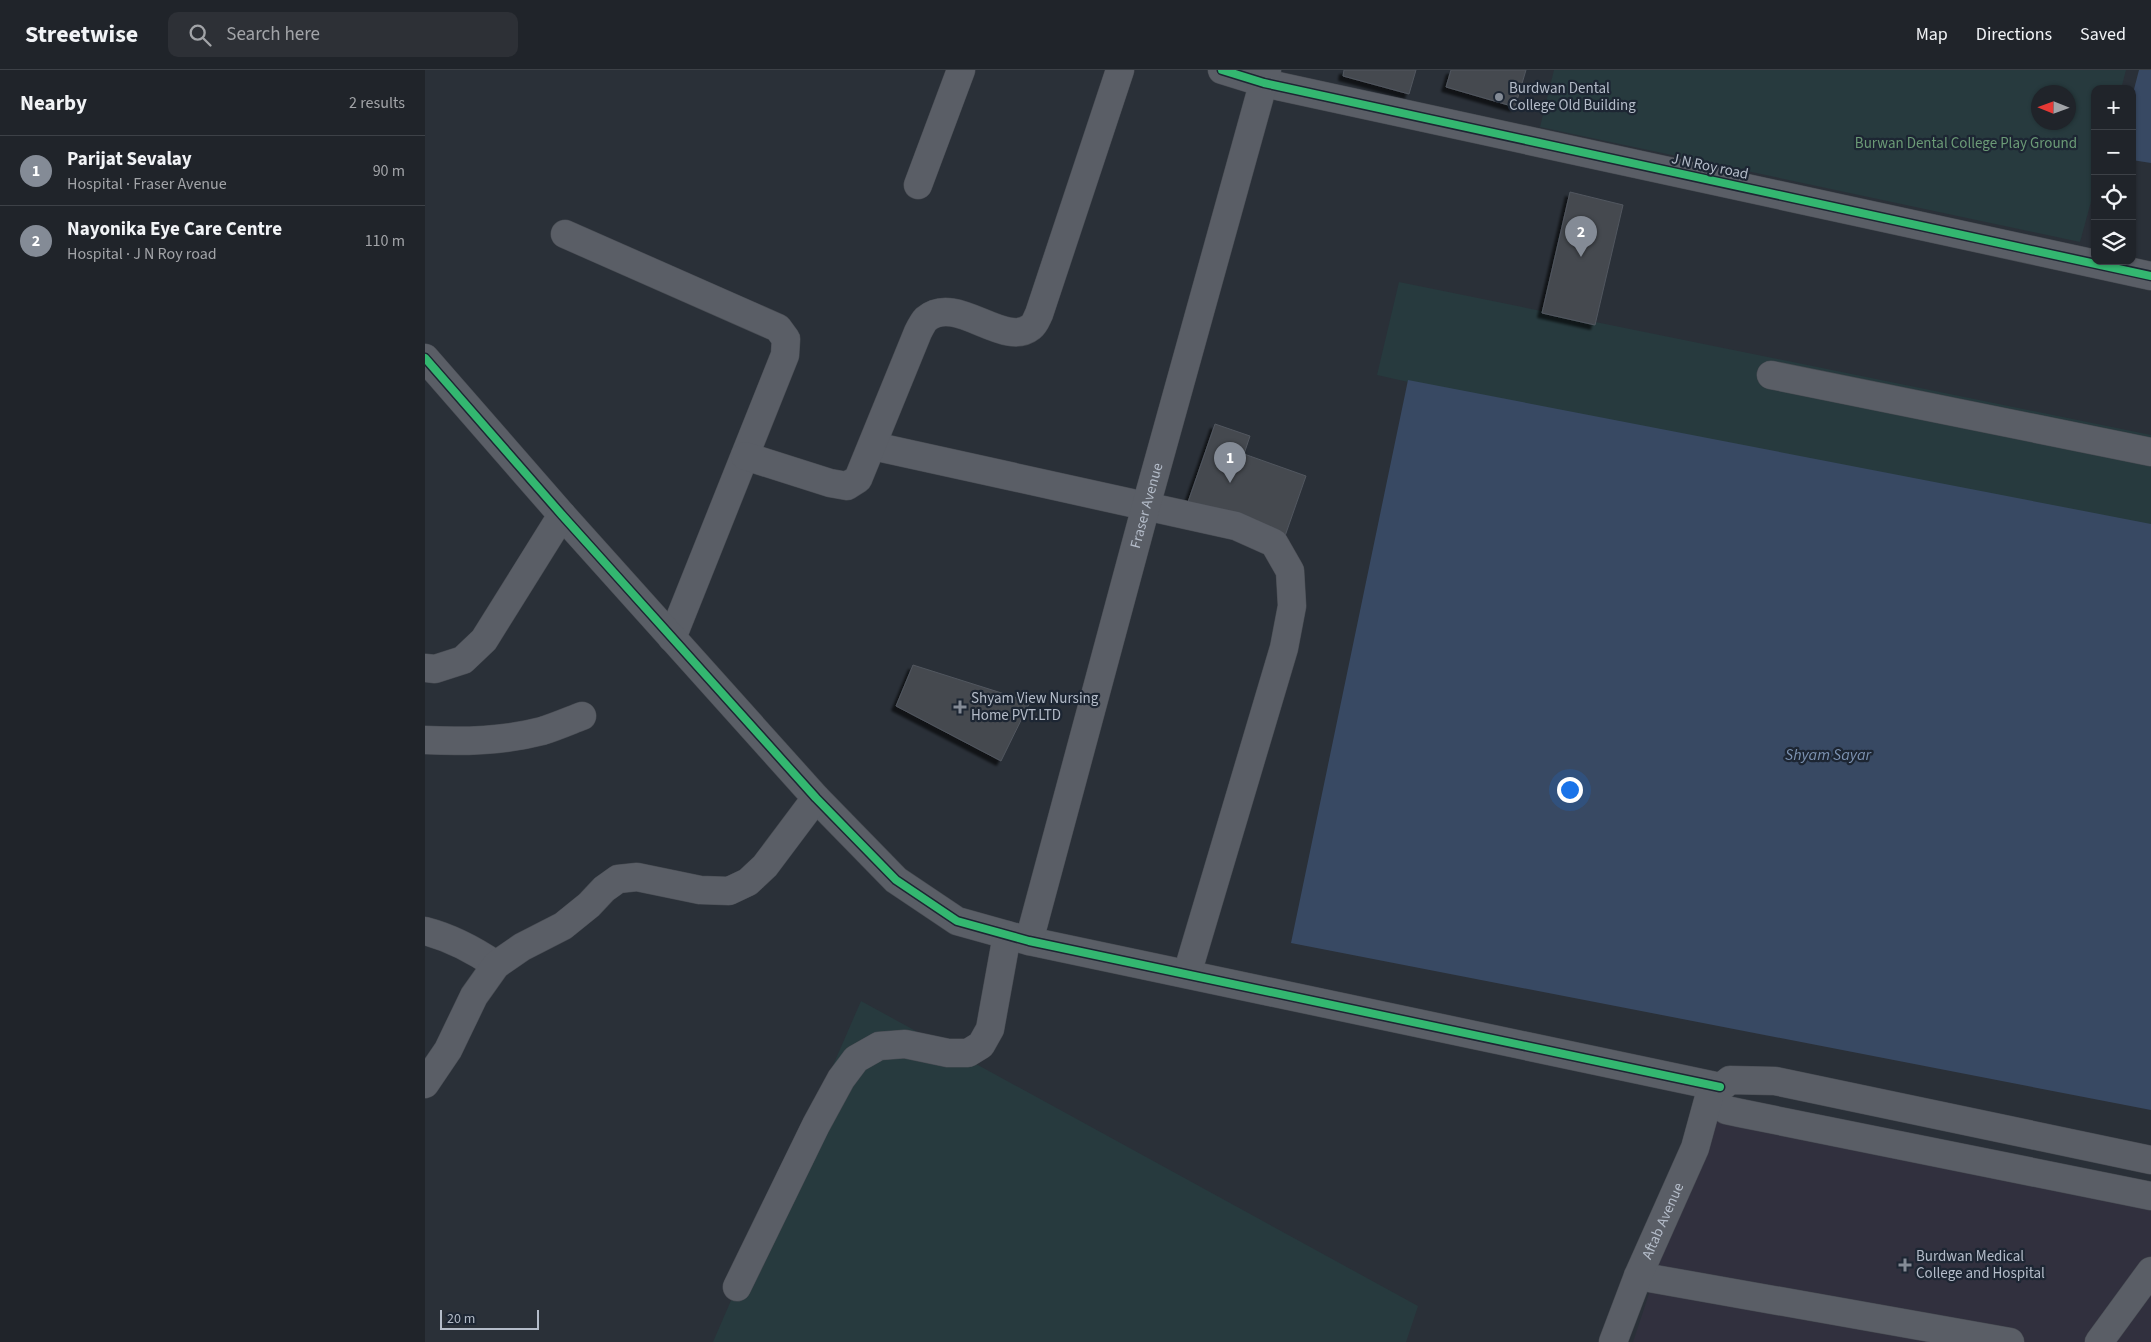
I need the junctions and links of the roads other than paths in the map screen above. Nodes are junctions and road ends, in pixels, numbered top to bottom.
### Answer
1 (961, 70) edge
2 (1120, 70) edge
3 (1222, 70) edge
4 (1265, 76) edge
5 (918, 185) dead end
6 (565, 234) dead end
7 (2151, 276) edge
8 (425, 358) edge
9 (1771, 376) dead end
10 (873, 446) junction
11 (2151, 452) edge
12 (745, 456) junction
13 (1146, 506) junction
14 (562, 515) junction
15 (672, 638) junction
16 (425, 668) edge
17 (582, 716) dead end
18 (425, 740) edge
19 (816, 798) junction
20 (425, 931) edge
21 (1018, 938) junction
22 (496, 966) junction
23 (1187, 974) junction
24 (425, 1084) edge
25 (1715, 1092) junction
26 (2151, 1160) edge
27 (2151, 1196) edge
28 (2151, 1272) edge
29 (1638, 1276) junction
30 (737, 1287) dead end
31 (1613, 1342) edge
32 (2010, 1342) edge
33 (2099, 1342) edge

1 - 5 street
2 - 10 street
3 - 4 street, J N Roy road
4 - 7 street, J N Roy road
4 - 13 street, Fraser Avenue
6 - 12 street
8 - 14 street
9 - 11 street
10 - 12 street
10 - 13 street
12 - 15 street
13 - 21 street, Fraser Avenue
13 - 23 street
14 - 15 street
14 - 16 street
15 - 19 street
17 - 18 street
19 - 21 street
19 - 22 street
20 - 22 street
21 - 23 street
21 - 30 street, Fraser Avenue
22 - 24 street
23 - 25 street
25 - 26 street
25 - 27 street
25 - 29 street, Aftab Avenue
28 - 33 street
29 - 31 street, Aftab Avenue
29 - 32 street

